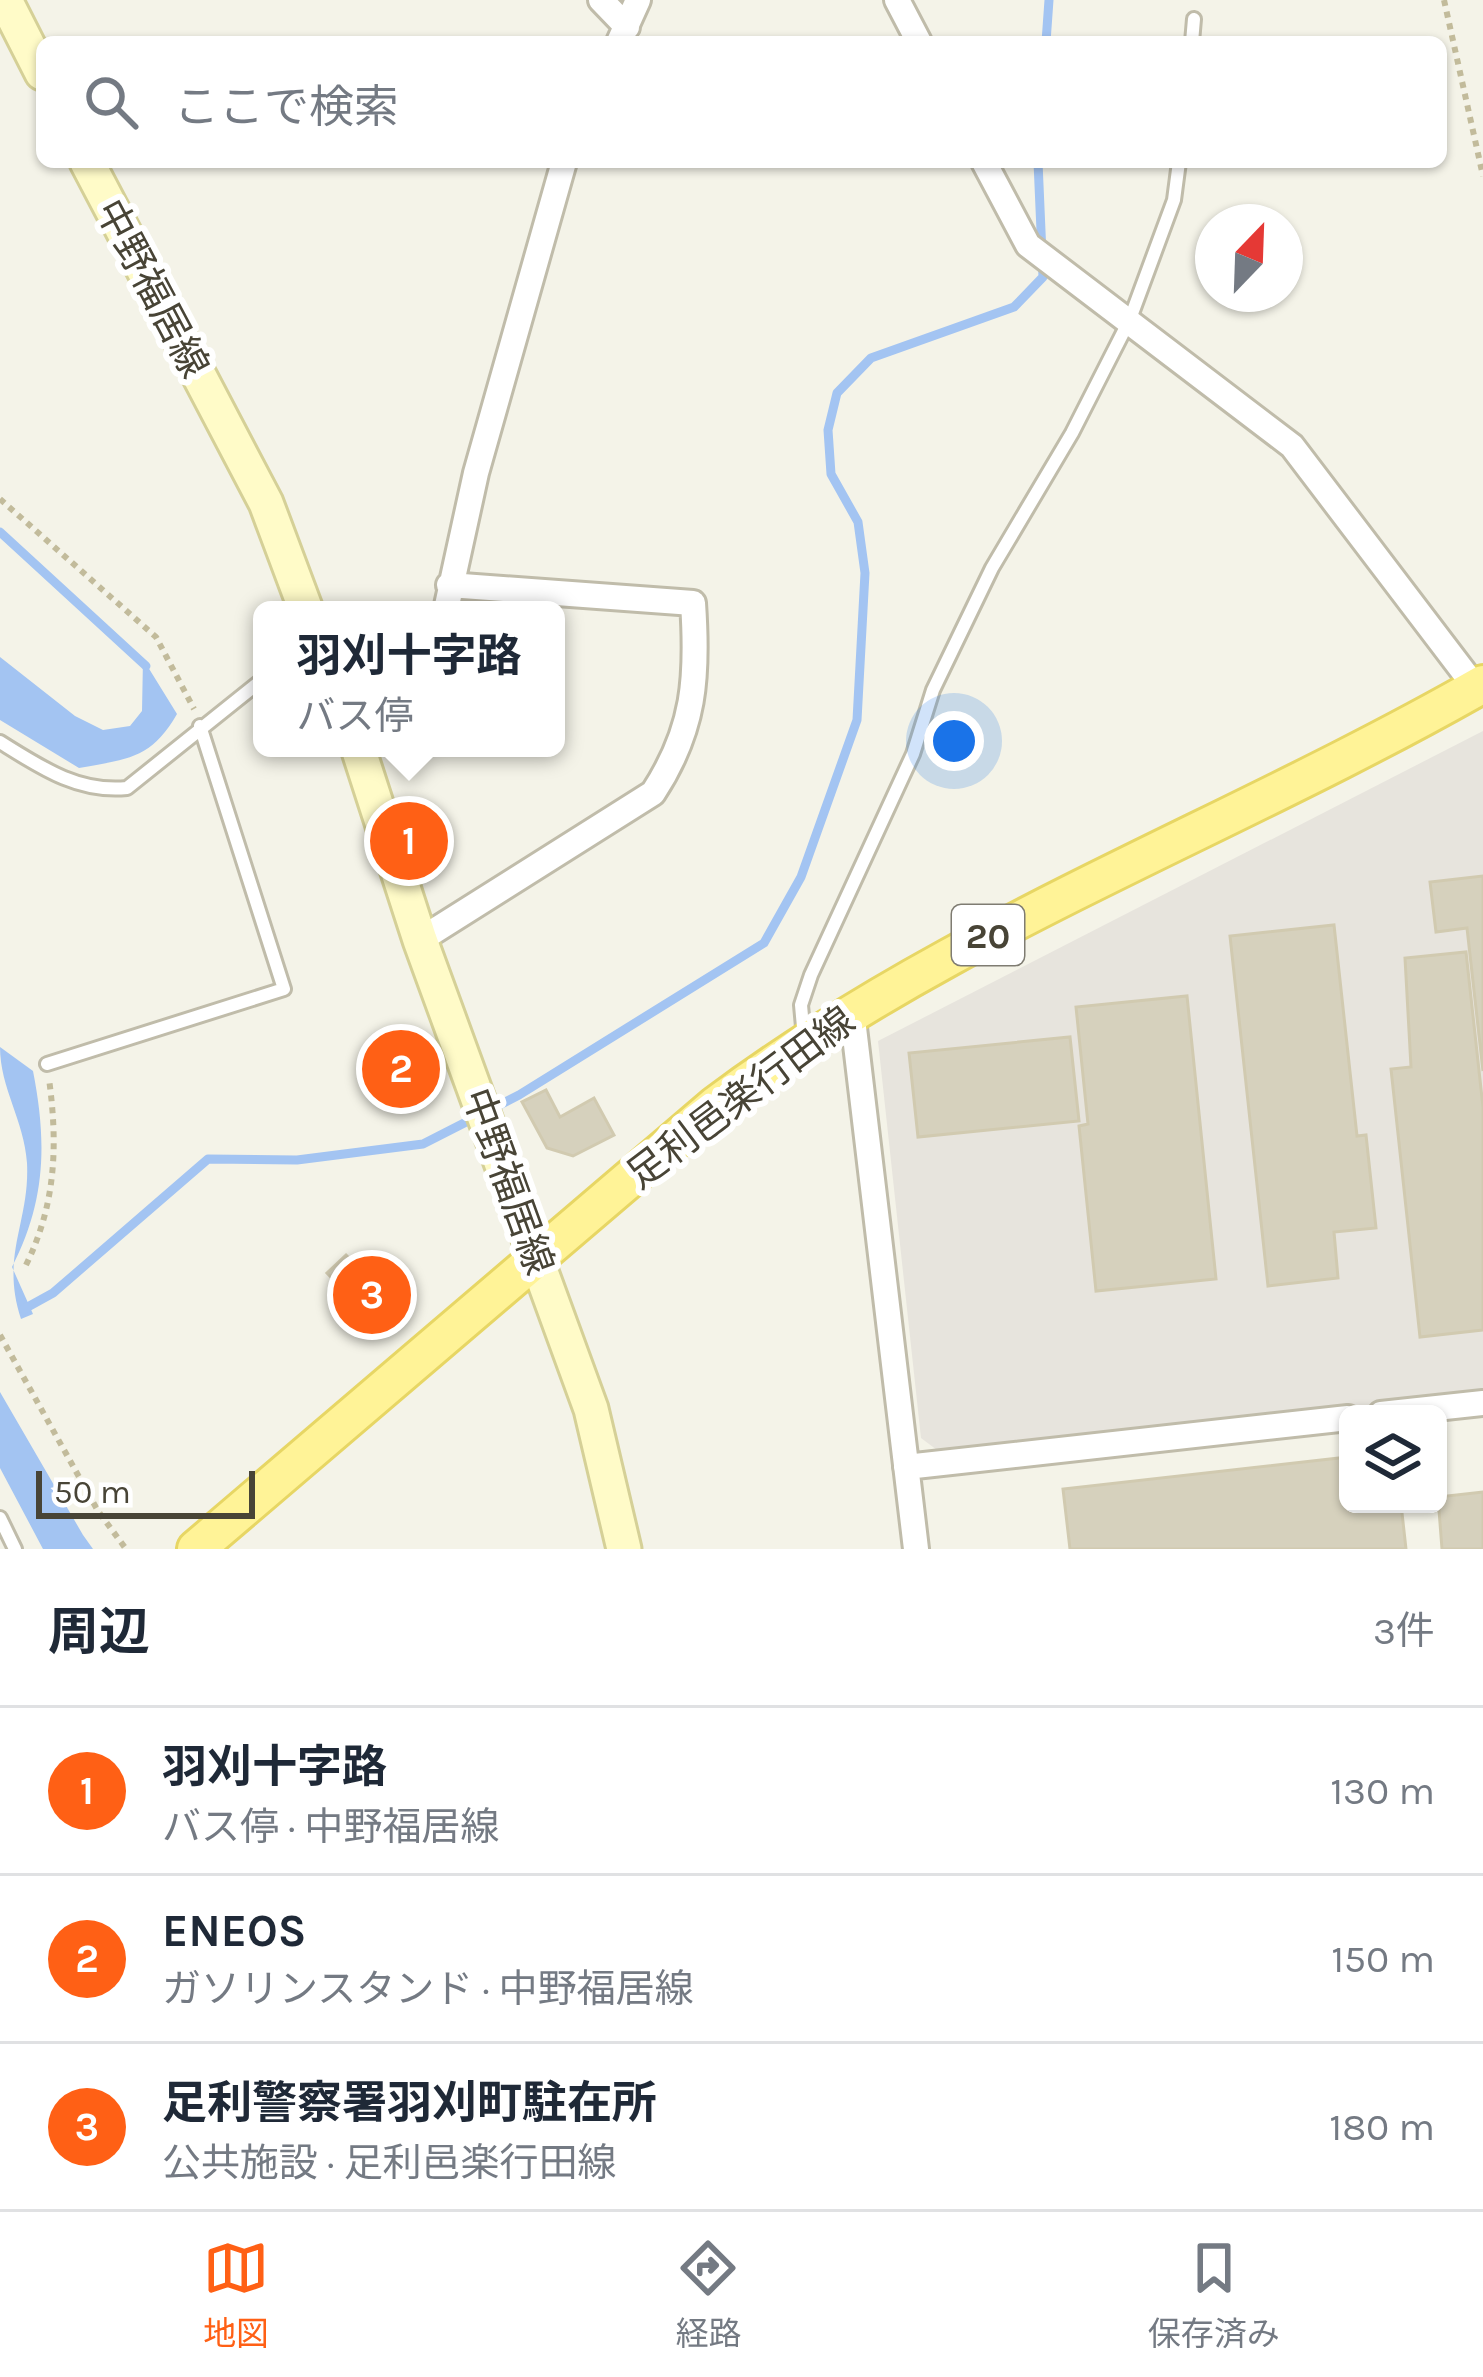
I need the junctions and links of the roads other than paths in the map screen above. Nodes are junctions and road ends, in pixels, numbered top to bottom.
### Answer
1 (4, 0) edge
2 (601, 0) edge
3 (638, 0) edge
4 (897, 0) edge
5 (1194, 19) dead end
6 (623, 34) edge
7 (917, 36) edge
8 (1193, 36) edge
9 (36, 61) edge
10 (90, 168) edge
11 (562, 168) edge
12 (986, 168) edge
13 (1178, 168) edge
14 (1130, 319) junction
15 (448, 598) edge
16 (303, 601) edge
17 (1480, 686) edge
18 (253, 687) edge
19 (200, 726) junction
20 (0, 742) edge
21 (366, 757) edge
22 (420, 940) junction
23 (852, 1011) junction
24 (804, 1039) junction
25 (47, 1064) road end
26 (538, 1258) junction
27 (1483, 1402) edge
28 (1447, 1406) edge
29 (1339, 1419) edge
30 (906, 1467) junction
31 (0, 1519) edge
32 (15, 1549) edge
33 (196, 1549) edge
34 (624, 1549) edge
35 (916, 1549) edge

1 - 9 main road
2 - 6 street
3 - 6 street
4 - 7 street
5 - 8 lane
10 - 16 main road, 中野福居線
11 - 15 street
12 - 14 street
13 - 14 lane
14 - 17 street
14 - 24 lane
15 - 22 street
17 - 23 main road, 足利邑楽行田線 / 20
18 - 19 lane
19 - 20 lane
19 - 25 lane
21 - 22 main road, 中野福居線
22 - 26 main road, 中野福居線
23 - 24 main road, 足利邑楽行田線 / 20
23 - 30 street
24 - 26 main road, 足利邑楽行田線 / 20
26 - 33 main road, 足利邑楽行田線 / 20
26 - 34 main road, 中野福居線
27 - 28 street
29 - 30 street
30 - 35 street
31 - 32 lane

